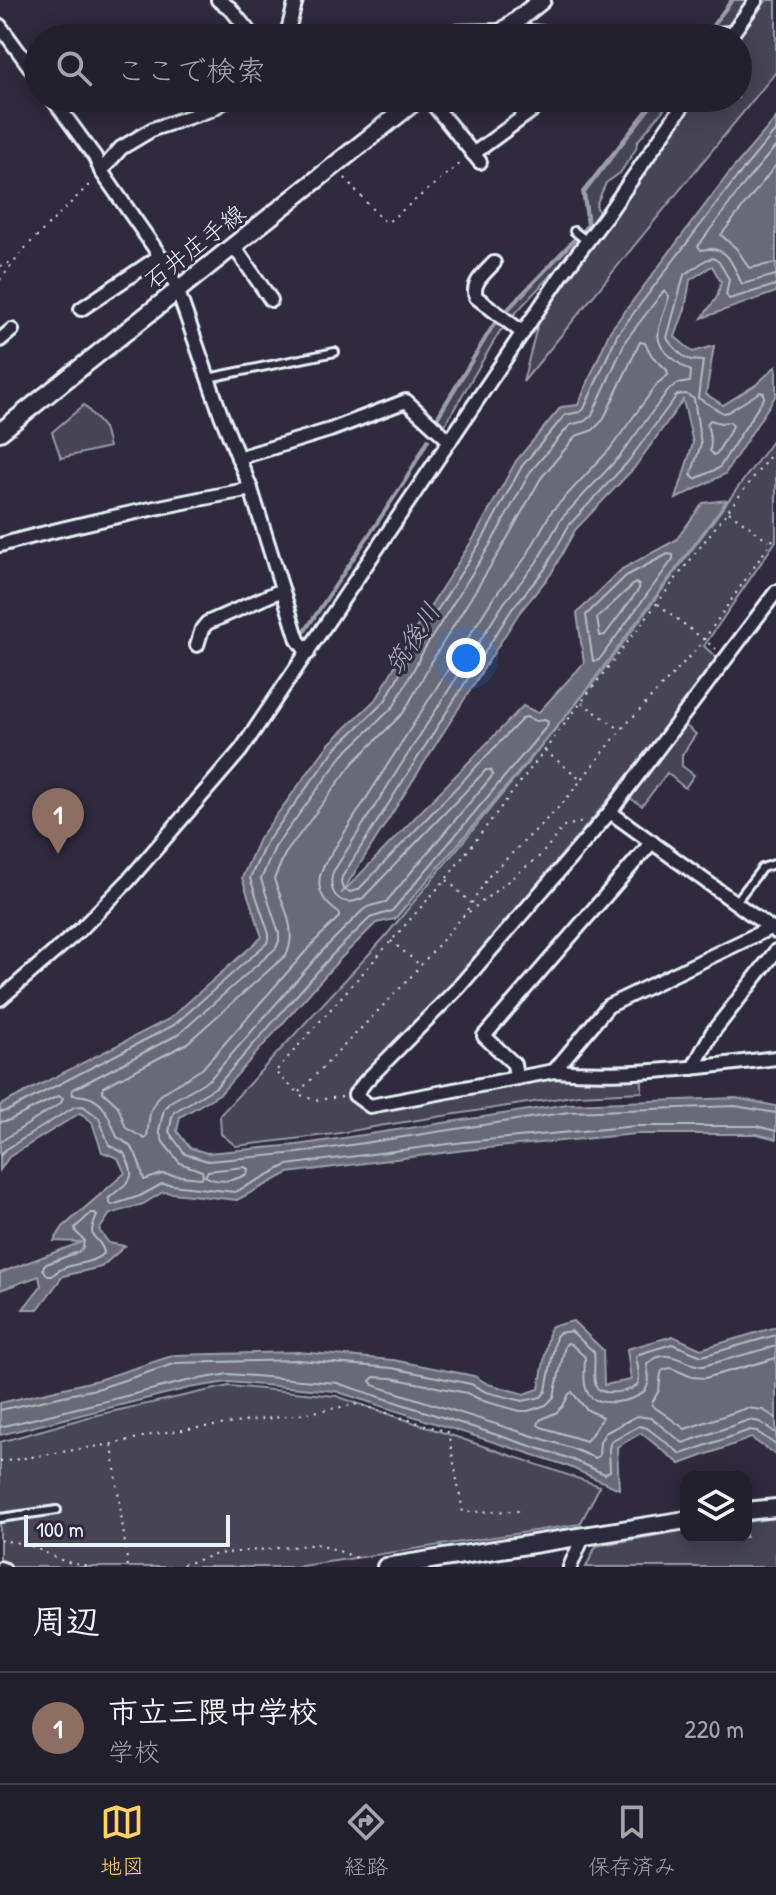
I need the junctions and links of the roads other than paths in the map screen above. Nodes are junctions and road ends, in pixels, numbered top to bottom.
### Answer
1 (218, 0) edge
2 (296, 0) edge
3 (542, 0) edge
4 (756, 0) edge
5 (243, 24) edge
6 (290, 24) edge
7 (512, 24) edge
8 (739, 24) edge
9 (0, 26) edge
10 (24, 59) edge
11 (62, 112) edge
12 (204, 112) edge
13 (401, 112) edge
14 (439, 112) edge
15 (532, 112) edge
16 (678, 112) edge
17 (101, 171) junction
18 (574, 231) dead end
19 (585, 240) junction
20 (233, 245) junction
21 (160, 256) junction
22 (494, 263) dead end
23 (177, 290) junction
24 (271, 300) dead end
25 (81, 309) dead end
26 (12, 330) dead end
27 (523, 333) junction
28 (0, 340) edge
29 (335, 352) dead end
30 (208, 378) junction
31 (0, 432) edge
32 (450, 441) junction
33 (238, 458) junction
34 (251, 489) junction
35 (0, 545) edge
36 (282, 590) junction
37 (776, 592) edge
38 (197, 645) dead end
39 (308, 653) junction
40 (607, 815) junction
41 (652, 842) junction
42 (776, 866) edge
43 (735, 903) junction
44 (773, 930) edge
45 (776, 951) edge
46 (0, 999) edge
47 (776, 1058) edge
48 (693, 1068) junction
49 (554, 1071) junction
50 (516, 1078) junction
51 (776, 1508) edge
52 (57, 1510) dead end
53 (752, 1510) edge
54 (0, 1518) edge
55 (680, 1521) edge
56 (583, 1537) junction
57 (0, 1565) edge
58 (6, 1567) edge
59 (386, 1567) edge
60 (570, 1567) edge

1 - 5 street
2 - 6 street
3 - 7 street
4 - 8 street
9 - 10 street
11 - 17 street
12 - 17 street
13 - 20 street, 石井庄手線
14 - 15 street
16 - 19 street
17 - 21 street
18 - 19 lane
19 - 27 street
20 - 23 street, 石井庄手線
20 - 24 street
21 - 23 street
21 - 25 street
22 - 27 street
23 - 30 street
23 - 31 street, 石井庄手線
26 - 28 street
27 - 32 street
29 - 30 lane
30 - 33 street
32 - 33 street
32 - 39 street
33 - 34 street
34 - 35 street
34 - 36 street
36 - 38 street
36 - 39 street
37 - 40 street
39 - 46 street
40 - 41 street
40 - 50 street
41 - 43 street
41 - 50 street
42 - 43 lane
43 - 44 street
44 - 49 street
45 - 48 street
47 - 48 street
48 - 49 street
49 - 50 street
51 - 53 street
52 - 54 lane
55 - 56 street
56 - 59 street
56 - 60 street
57 - 58 lane

